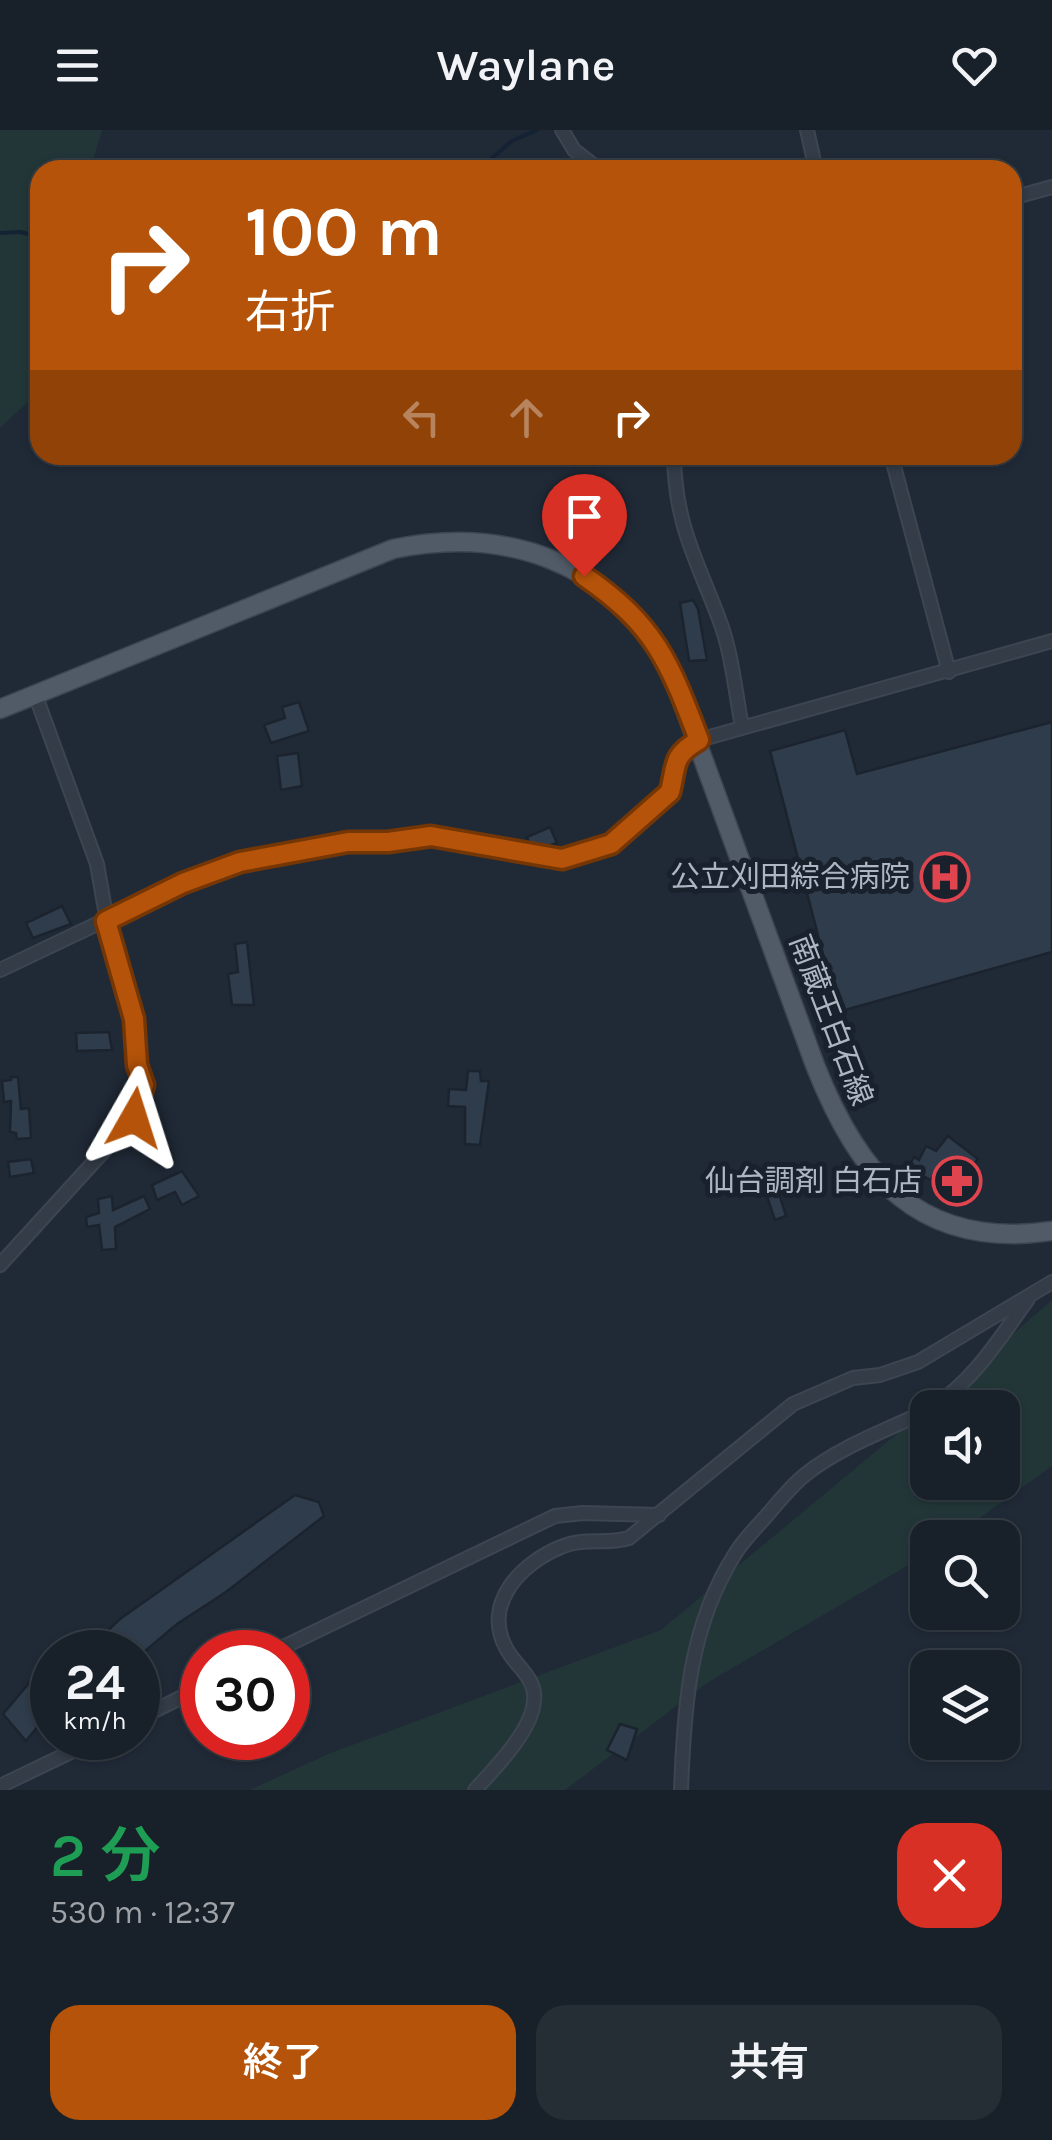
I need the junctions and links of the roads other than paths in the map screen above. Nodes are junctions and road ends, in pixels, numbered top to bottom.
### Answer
1 (562, 130) edge
2 (806, 130) edge
3 (585, 160) edge
4 (814, 160) edge
5 (1052, 187) edge
6 (1022, 195) edge
7 (675, 465) edge
8 (894, 465) edge
9 (1052, 642) edge
10 (949, 672) junction
11 (35, 694) junction
12 (0, 709) edge
13 (742, 726) junction
14 (699, 740) junction
15 (106, 921) junction
16 (0, 970) edge
17 (1052, 1230) edge
18 (0, 1266) edge
19 (1052, 1282) edge
20 (1030, 1296) junction
21 (956, 1390) edge
22 (910, 1418) edge
23 (658, 1515) junction
24 (310, 1634) edge
25 (54, 1760) edge
26 (0, 1786) edge
27 (474, 1790) edge
28 (680, 1790) edge

1 - 3 street
2 - 4 street
5 - 6 street
7 - 13 street
8 - 10 street
9 - 10 street
10 - 13 street
11 - 12 main road, 南蔵王白石線
11 - 14 main road, 南蔵王白石線
11 - 15 street
13 - 14 street
14 - 15 street
14 - 17 main road, 南蔵王白石線
15 - 16 street
15 - 18 street
19 - 20 street
20 - 21 street
20 - 23 street
22 - 28 street
23 - 24 street
23 - 27 street
25 - 26 street

